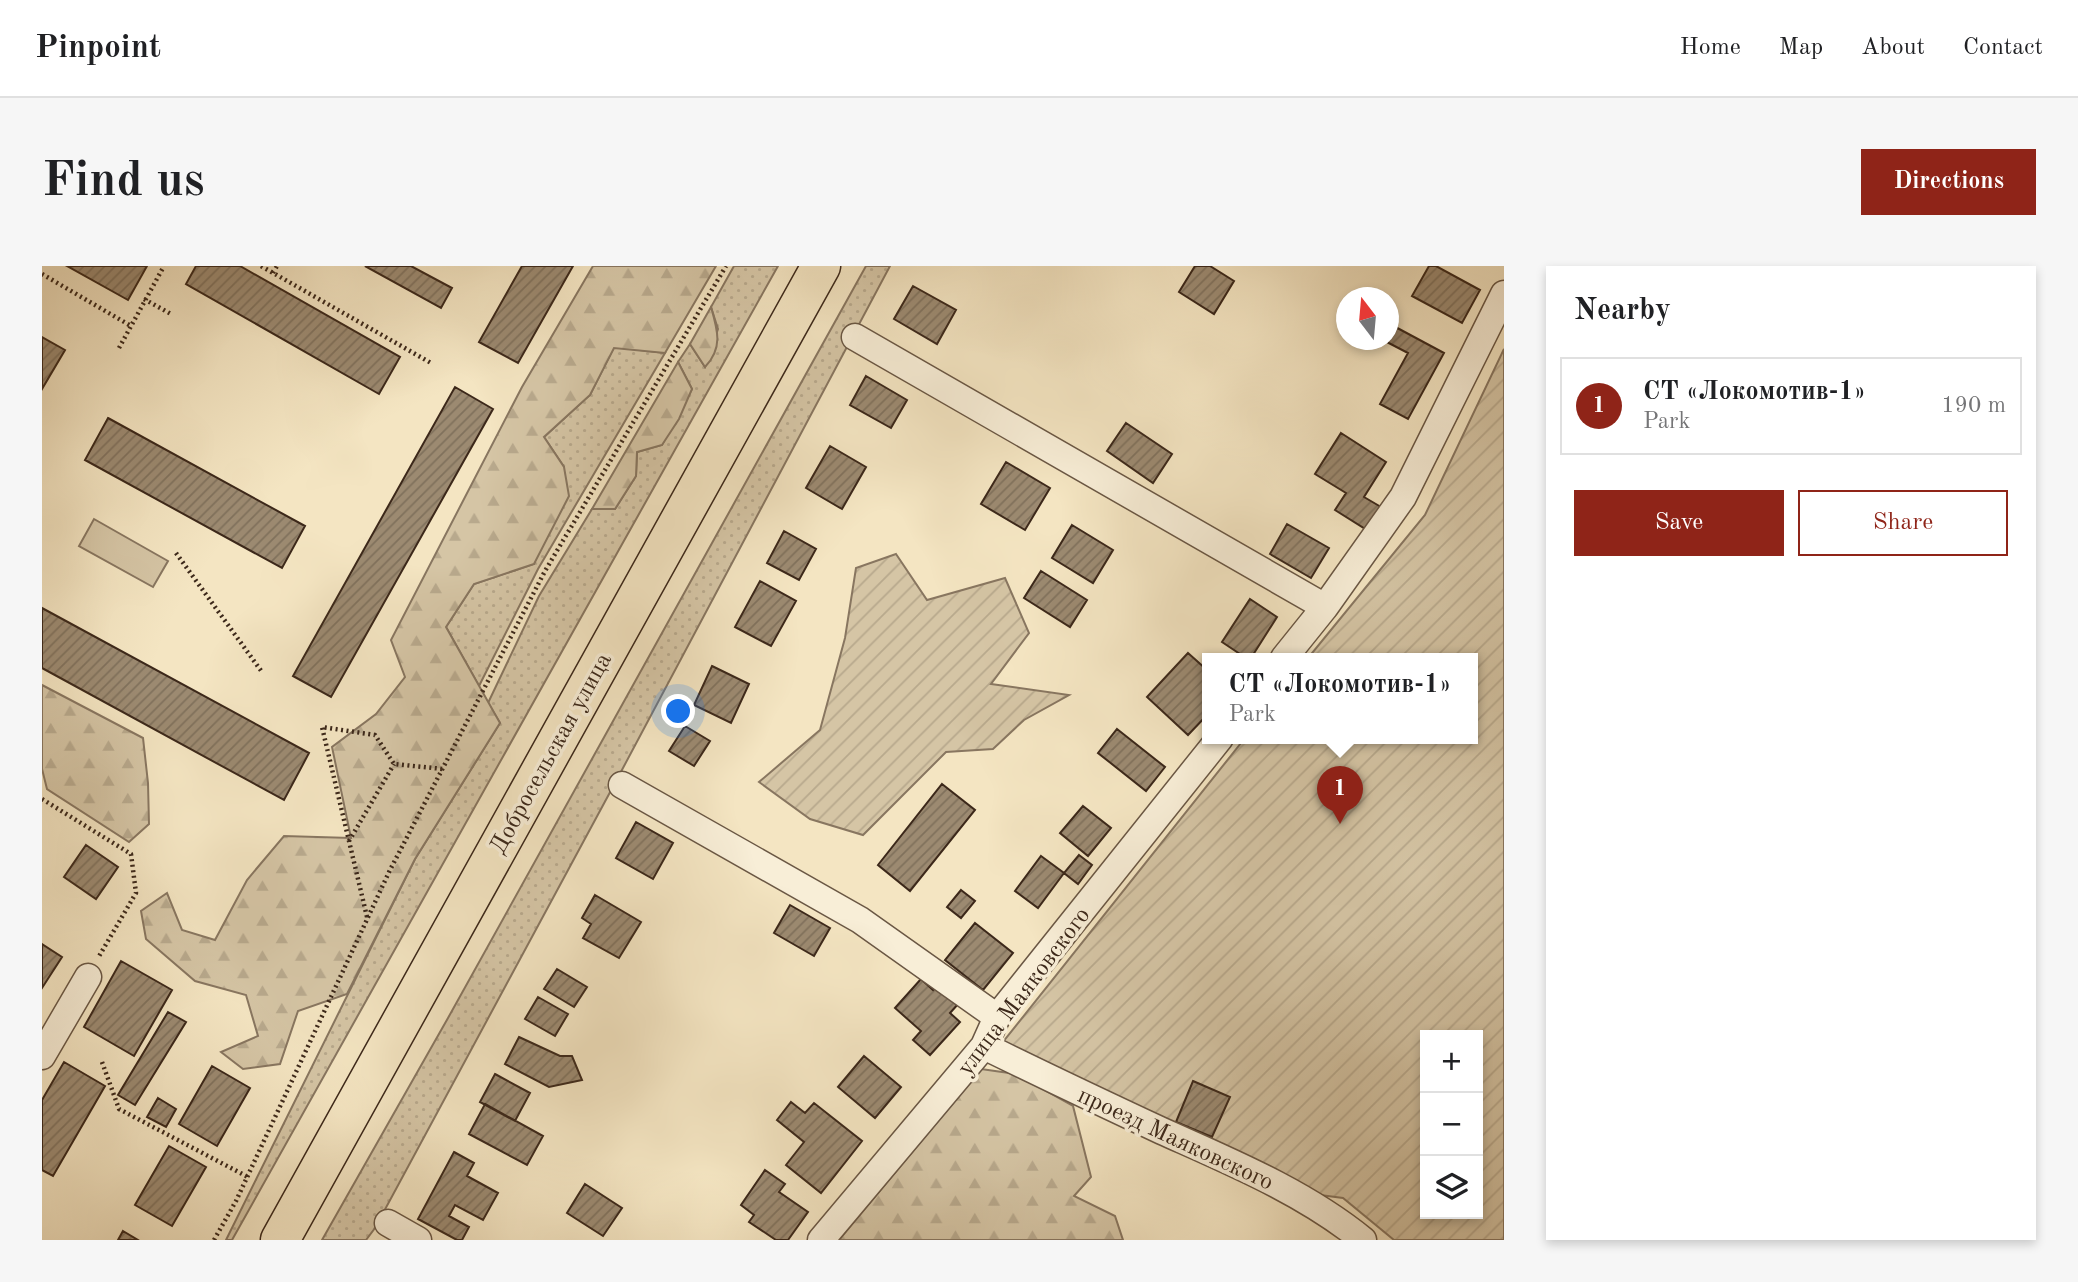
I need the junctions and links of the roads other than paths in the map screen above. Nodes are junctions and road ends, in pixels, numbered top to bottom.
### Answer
1 (821, 266) edge
2 (1504, 294) edge
3 (855, 337) dead end
4 (1325, 607) junction
5 (1288, 653) edge
6 (1215, 744) edge
7 (622, 785) dead end
8 (88, 977) road end
9 (997, 1017) junction
10 (984, 1046) junction
11 (42, 1056) edge
12 (388, 1223) dead end
13 (280, 1240) edge
14 (418, 1240) edge
15 (821, 1240) edge
16 (1363, 1240) edge

1 - 13 main road, Добросельская улица
2 - 4 street
3 - 4 street
4 - 5 street
6 - 9 street, улица Маяковского
7 - 9 street
8 - 11 street
9 - 10 street, улица Маяковского
10 - 15 street, улица Маяковского
10 - 16 street, проезд Маяковского
12 - 14 street

